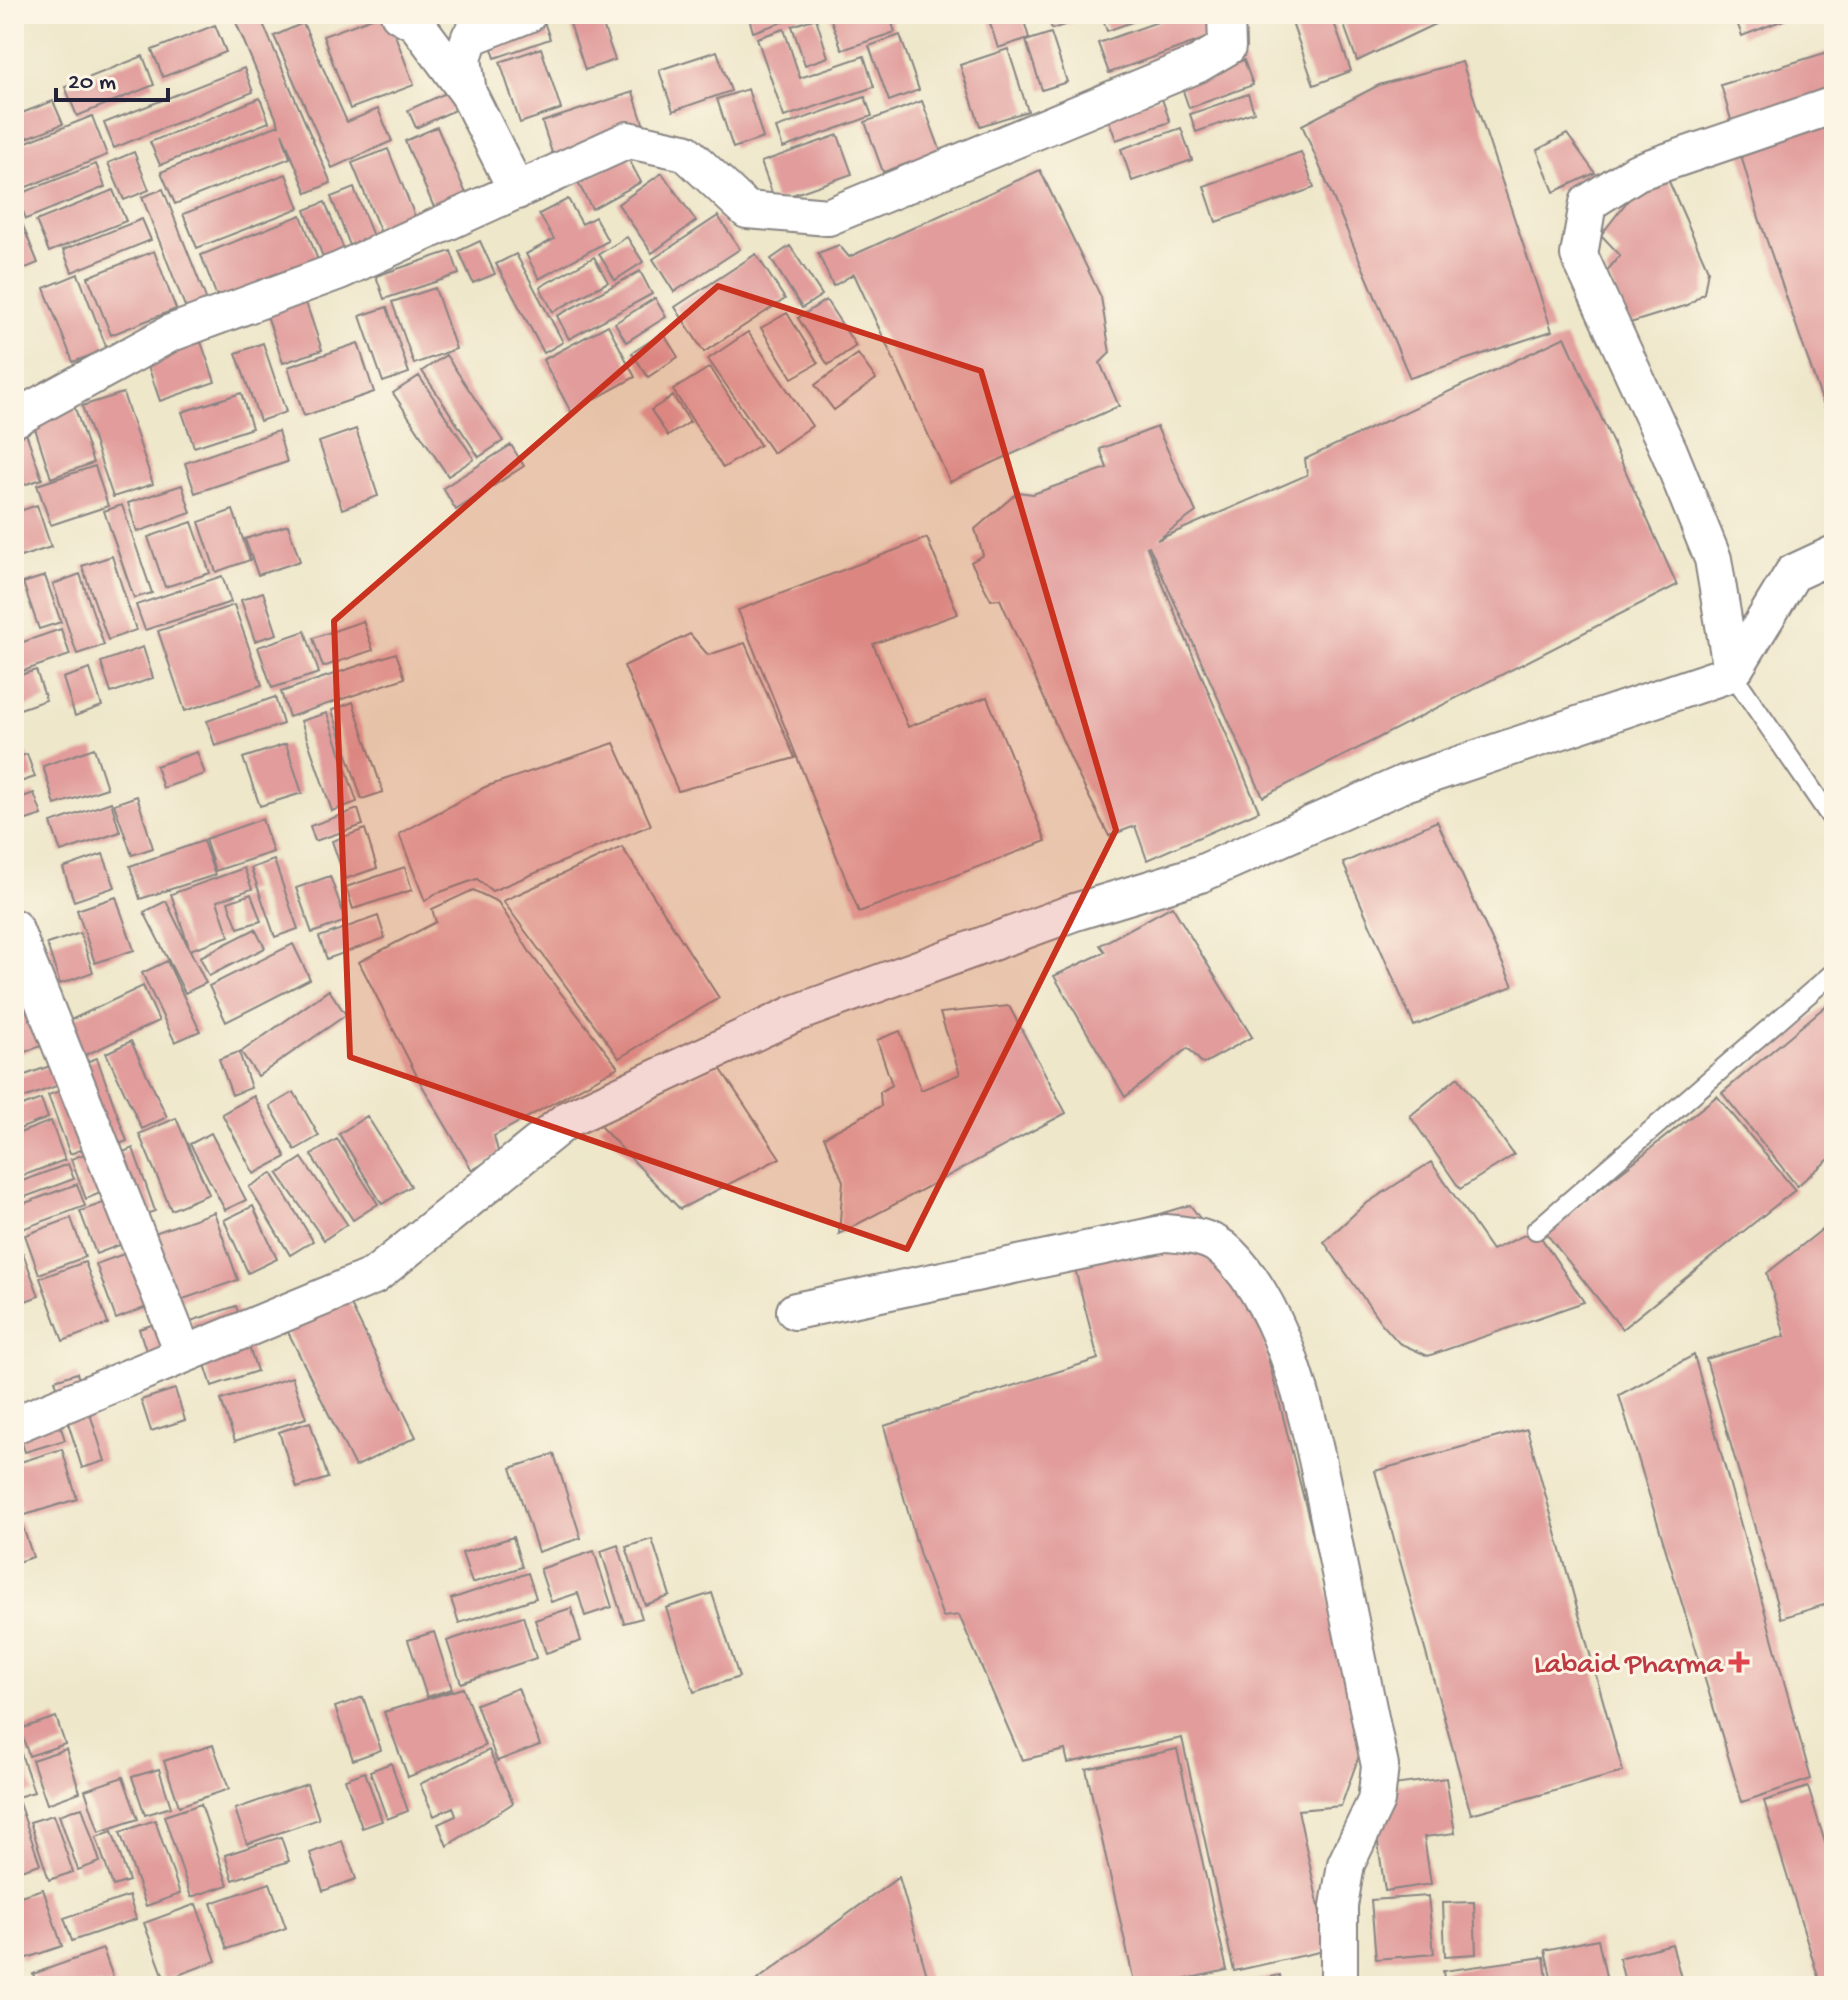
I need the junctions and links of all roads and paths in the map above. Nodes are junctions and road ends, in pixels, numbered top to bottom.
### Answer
1 (399, 14) edge
2 (528, 14) edge
3 (1226, 14) edge
4 (468, 93) junction
5 (1834, 105) edge
6 (517, 191) junction
7 (14, 419) edge
8 (1834, 554) edge
9 (1732, 673) junction
10 (1834, 822) edge
11 (14, 928) edge
12 (1834, 972) edge
13 (1536, 1230) dead end
14 (795, 1311) dead end
15 (184, 1354) junction
16 (14, 1425) edge
17 (1339, 1986) edge

1 - 4 street
2 - 4 street
3 - 6 street
4 - 6 street
5 - 9 street
6 - 7 street
8 - 9 street
9 - 10 lane
9 - 15 street
11 - 15 street
12 - 13 lane
14 - 17 street
15 - 16 street

